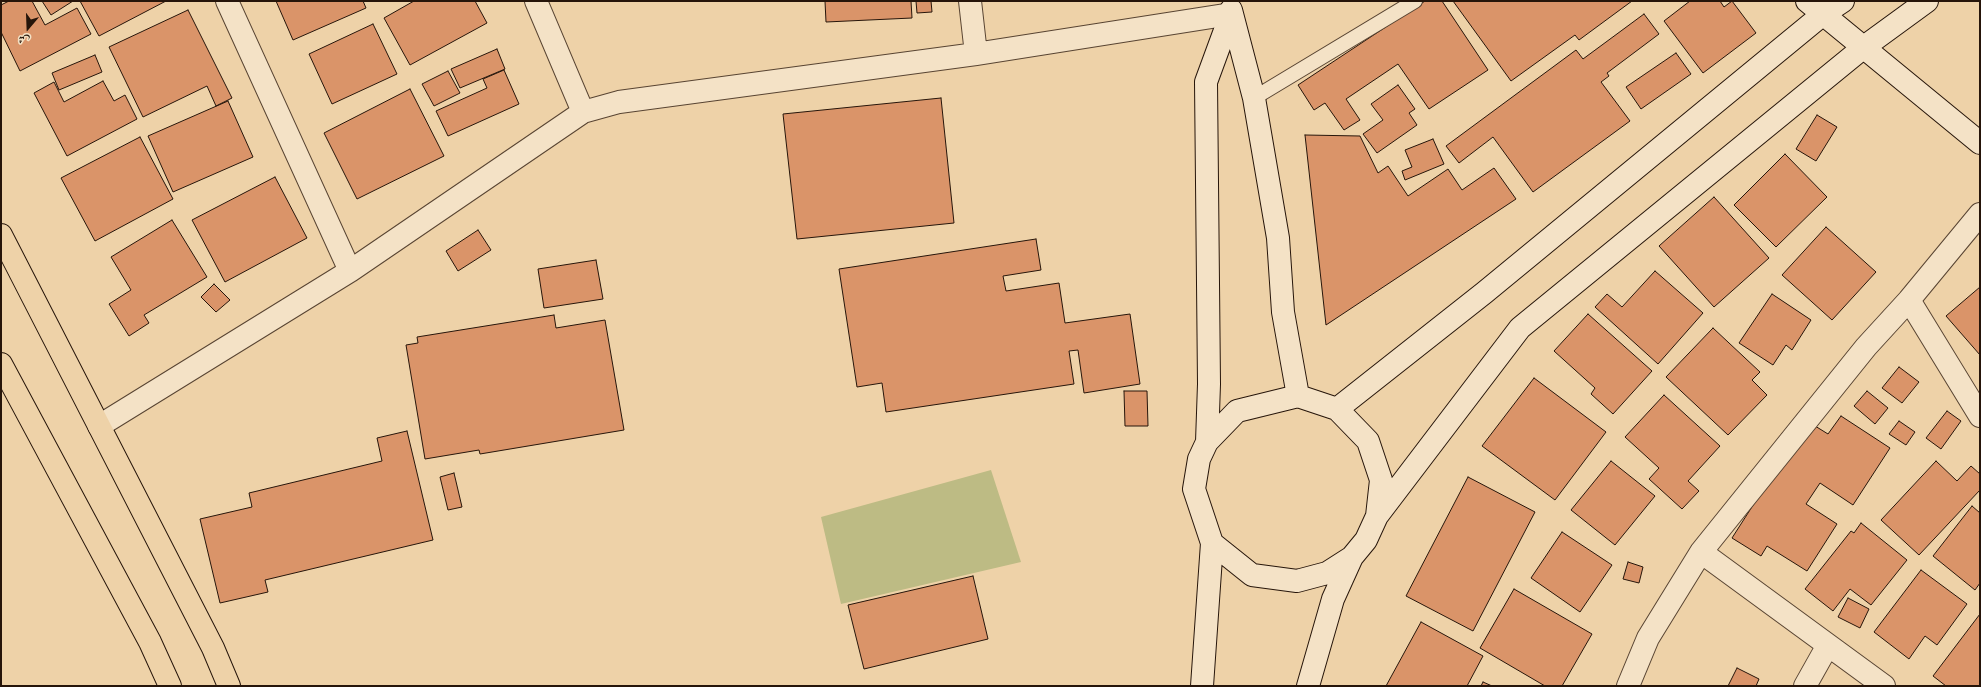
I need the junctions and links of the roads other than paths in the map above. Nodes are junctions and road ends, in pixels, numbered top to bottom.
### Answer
1 (227, 1) edge
2 (536, 1) edge
3 (970, 1) edge
4 (1415, 1) edge
5 (1843, 1) edge
6 (1927, 1) edge
7 (1231, 7) edge
8 (1815, 8) edge
9 (1864, 48) junction
10 (976, 54) junction
11 (1254, 98) junction
12 (583, 112) junction
13 (1980, 143) edge
14 (1980, 214) edge
15 (1, 235) edge
16 (350, 271) junction
17 (1909, 300) junction
18 (1, 364) edge
19 (1298, 396) junction
20 (1337, 409) junction
21 (1980, 416) edge
22 (99, 426) junction
23 (1207, 442) junction
24 (1377, 516) junction
25 (1212, 544) junction
26 (1701, 552) junction
27 (1352, 556) junction
28 (1828, 645) junction
29 (170, 686) edge
30 (230, 686) edge
31 (1202, 686) edge
32 (1308, 686) edge
33 (1628, 686) edge
34 (1805, 686) edge
35 (1884, 686) edge

1 - 16 main road
2 - 12 main road
3 - 10 main road
4 - 11 lane
5 - 8 main road
6 - 9 main road
7 - 10 main road
7 - 11 main road
7 - 23 main road
8 - 9 main road
8 - 20 main road
9 - 13 main road
9 - 24 main road
10 - 12 main road
11 - 19 main road
12 - 16 main road
14 - 17 main road
15 - 22 main road
16 - 22 main road
17 - 21 main road
17 - 26 main road
18 - 29 main road
19 - 20 main road
19 - 23 main road
20 - 24 main road
22 - 30 main road
23 - 25 main road
24 - 27 main road
25 - 27 main road
25 - 31 main road
26 - 28 main road
26 - 33 main road
27 - 32 main road
28 - 34 main road
28 - 35 main road

